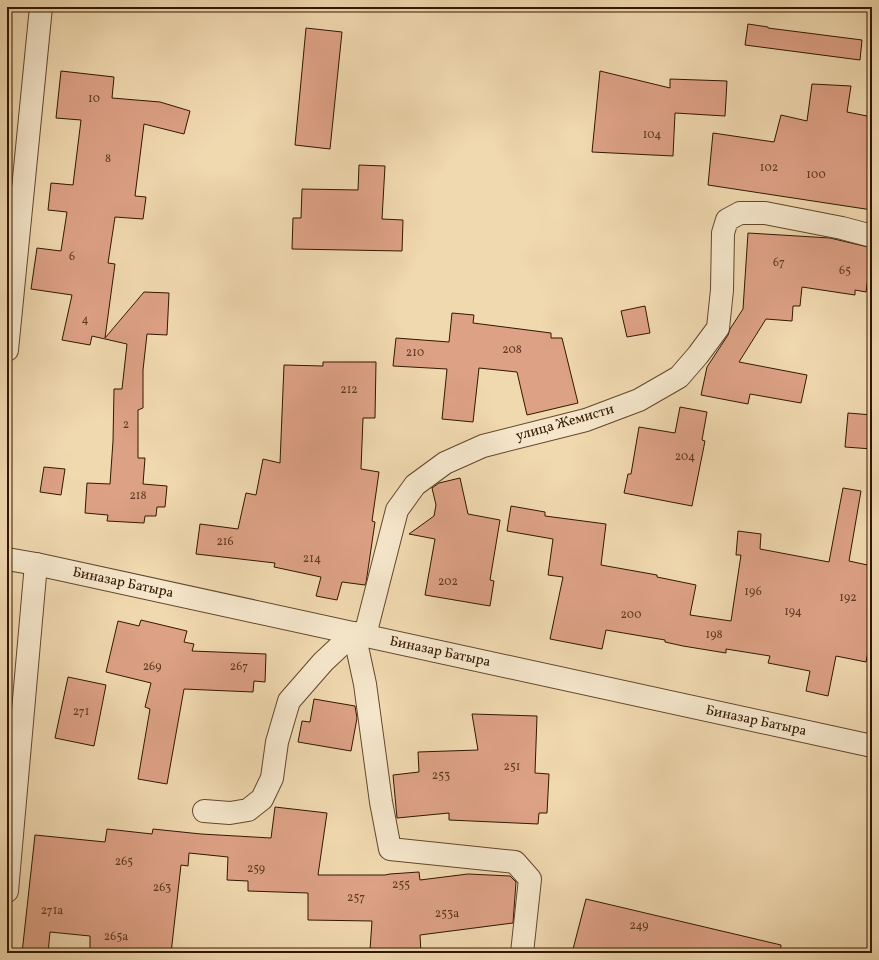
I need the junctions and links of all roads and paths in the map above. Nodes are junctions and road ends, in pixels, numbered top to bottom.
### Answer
1 (41, 7) edge
2 (872, 236) edge
3 (7, 350) edge
4 (7, 559) edge
5 (36, 564) junction
6 (360, 634) junction
7 (872, 746) edge
8 (204, 811) dead end
9 (7, 891) edge
10 (522, 953) edge

1 - 3 street
2 - 6 street, улица Жемисти
4 - 5 street, Биназар Батыра
5 - 6 street, Биназар Батыра
5 - 9 street
6 - 7 street, Биназар Батыра
6 - 8 street
6 - 10 street

